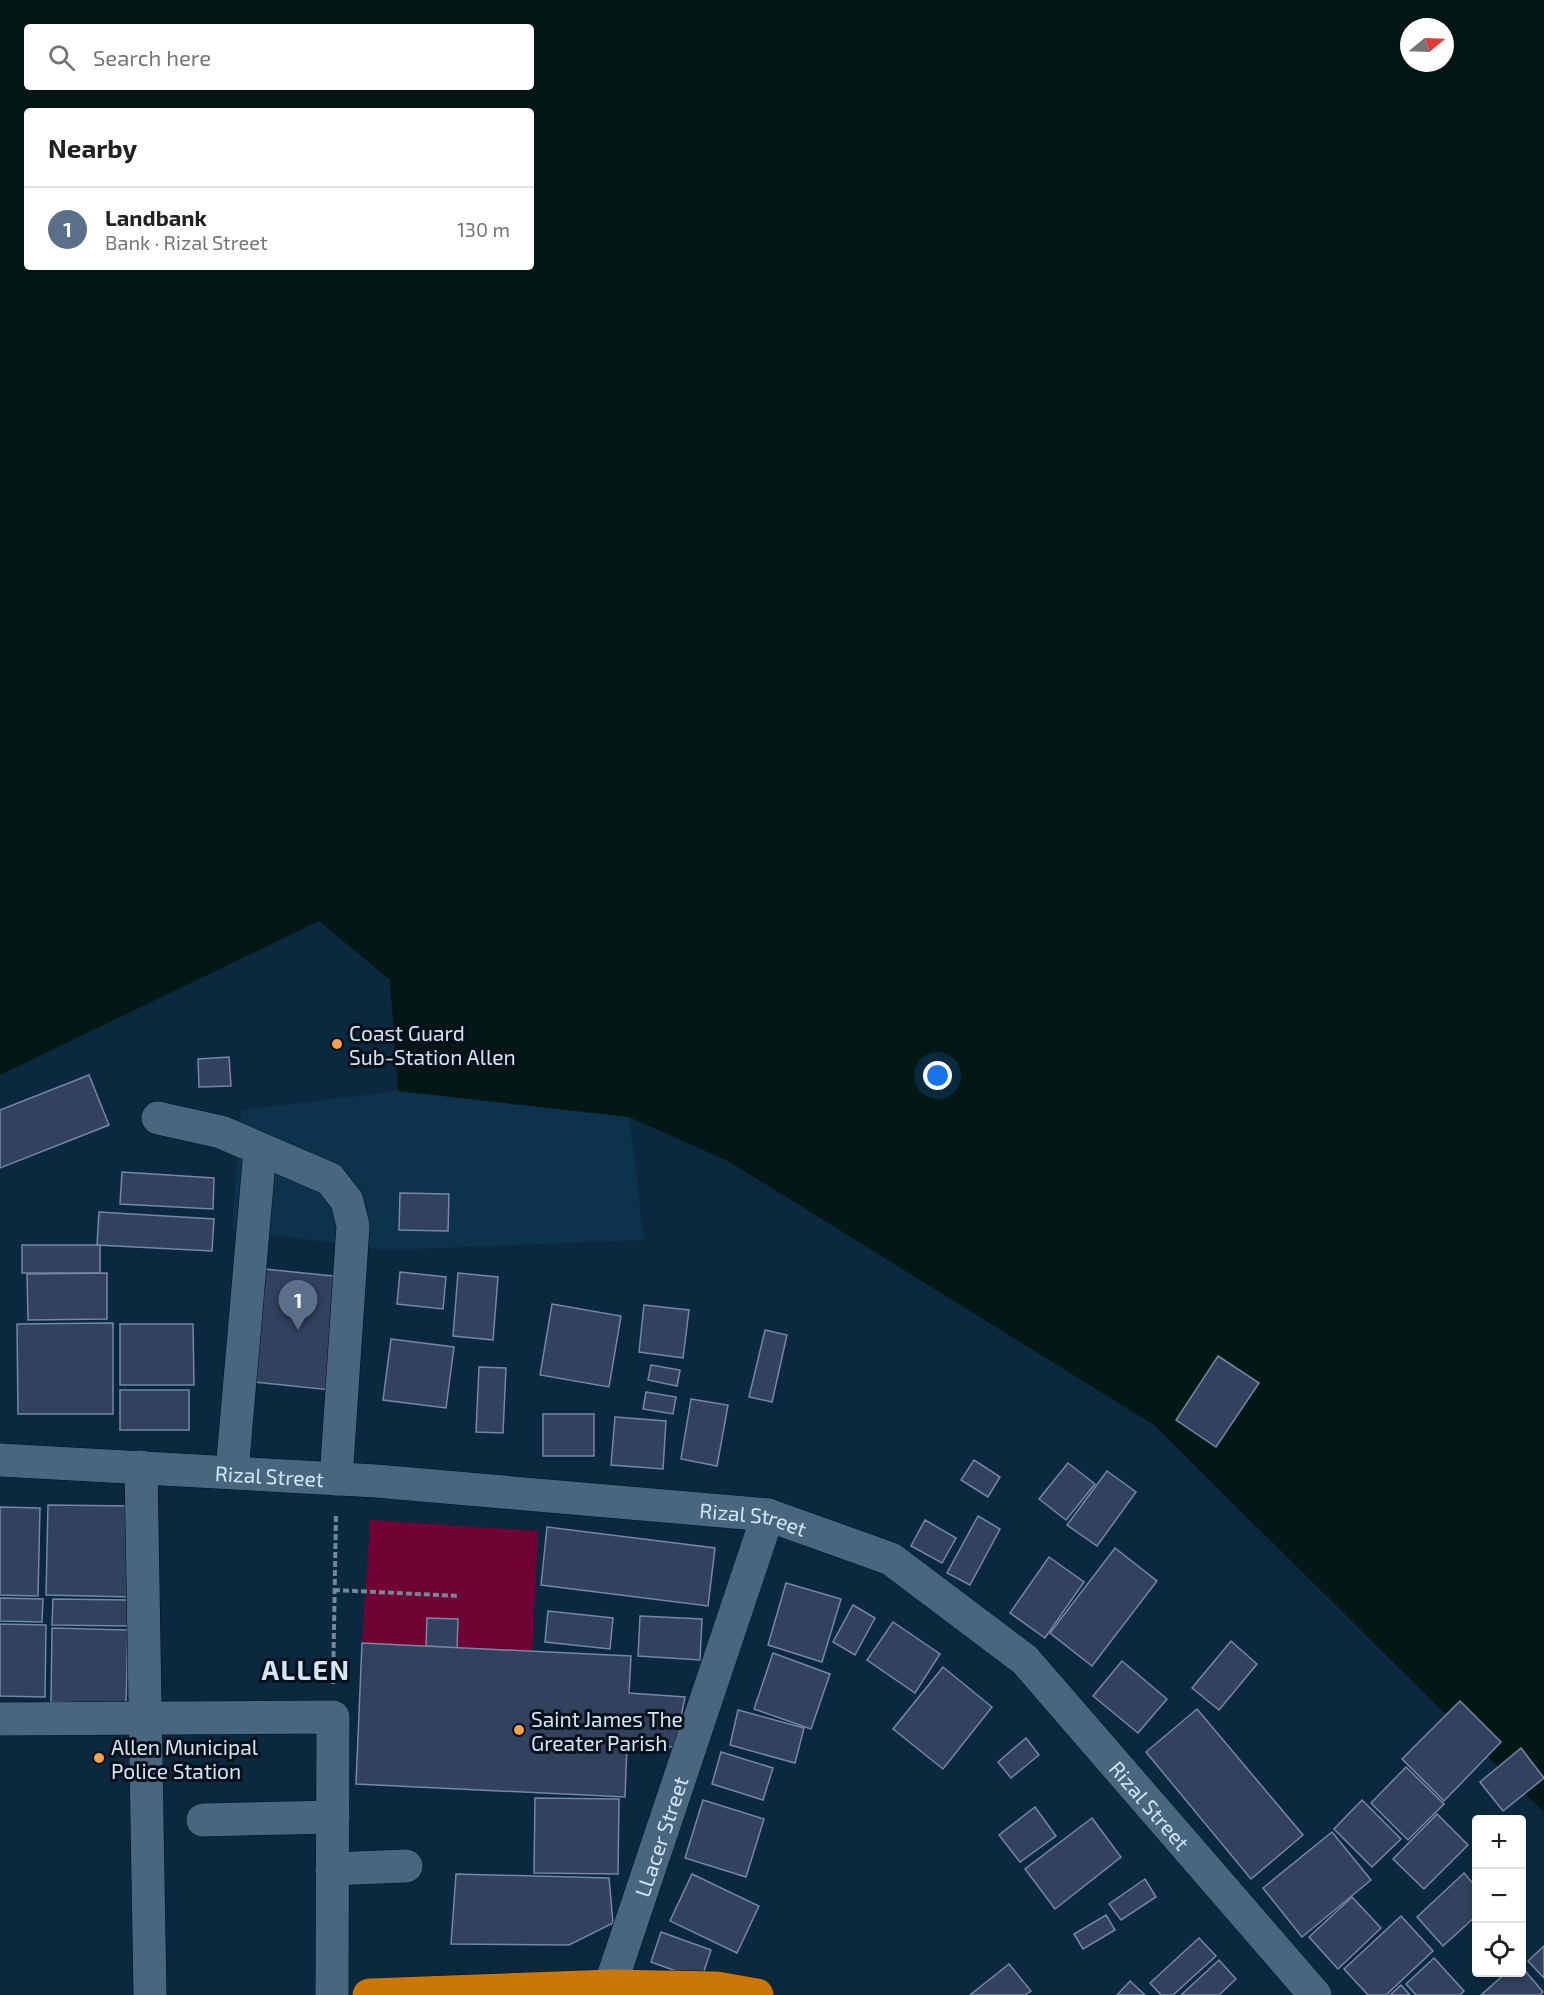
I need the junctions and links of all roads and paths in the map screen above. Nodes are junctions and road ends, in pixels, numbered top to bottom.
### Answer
1 (158, 1118) dead end
2 (260, 1150) junction
3 (0, 1460) edge
4 (141, 1467) junction
5 (232, 1472) junction
6 (336, 1479) junction
7 (768, 1515) junction
8 (334, 1590) junction
9 (459, 1596) dead end
10 (333, 1717) junction
11 (144, 1718) junction
12 (0, 1719) edge
13 (333, 1817) junction
14 (203, 1820) dead end
15 (406, 1866) dead end
16 (332, 1869) junction
17 (610, 1986) junction
18 (150, 1995) edge
19 (332, 1995) edge
20 (369, 1995) edge
21 (757, 1995) edge
22 (1315, 1995) edge

1 - 2 street
2 - 5 street
2 - 6 street
3 - 4 street, Rizal Street
4 - 5 street, Rizal Street
4 - 11 street
5 - 6 street, Rizal Street
6 - 7 street, Rizal Street
6 - 8 path
7 - 17 street, LLacer Street
7 - 22 street, Rizal Street
8 - 9 path
8 - 10 path
10 - 11 street
10 - 13 street
11 - 12 street
11 - 18 street
13 - 14 street
13 - 16 street
15 - 16 street
16 - 19 street
17 - 20 highway
17 - 21 highway

